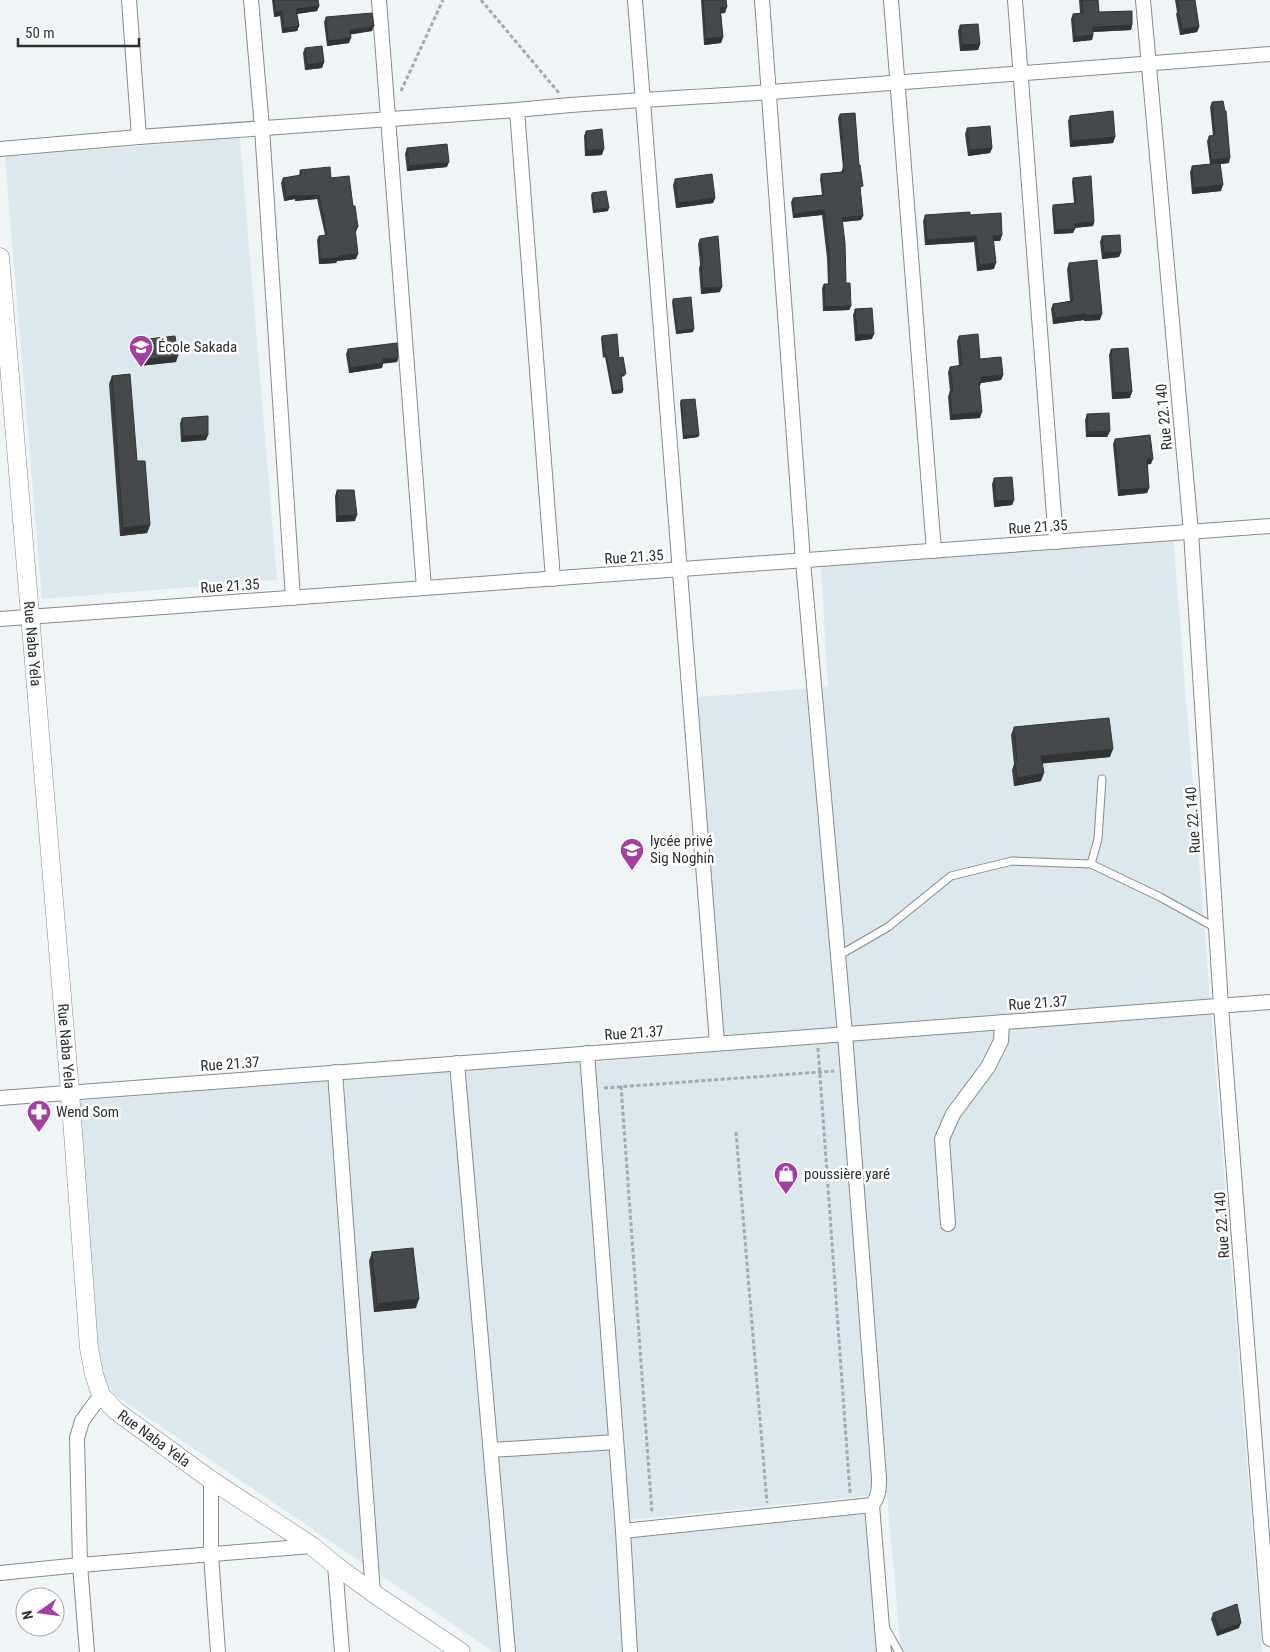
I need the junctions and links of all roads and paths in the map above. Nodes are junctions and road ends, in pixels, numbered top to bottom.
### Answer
1 (129, 0) edge
2 (252, 0) edge
3 (379, 0) edge
4 (443, 0) edge
5 (481, 0) edge
6 (635, 0) edge
7 (762, 0) edge
8 (891, 0) edge
9 (1015, 0) edge
10 (1143, 0) edge
11 (1270, 54) edge
12 (1148, 64) junction
13 (1021, 74) junction
14 (897, 81) junction
15 (769, 92) junction
16 (400, 93) dead end
17 (643, 99) junction
18 (569, 104) junction
19 (517, 110) junction
20 (388, 119) junction
21 (262, 128) junction
22 (139, 137) junction
23 (0, 149) edge
24 (0, 257) edge
25 (1270, 526) edge
26 (1191, 532) junction
27 (1056, 542) junction
28 (934, 551) junction
29 (803, 561) junction
30 (680, 570) junction
31 (552, 579) junction
32 (424, 588) junction
33 (293, 598) junction
34 (31, 617) junction
35 (0, 619) edge
36 (1102, 779) dead end
37 (1091, 864) junction
38 (1216, 928) junction
39 (838, 956) junction
40 (1270, 1002) edge
41 (1221, 1006) junction
42 (1002, 1022) junction
43 (845, 1034) junction
44 (817, 1036) junction
45 (717, 1044) junction
46 (587, 1053) junction
47 (457, 1063) junction
48 (848, 1070) junction
49 (334, 1072) junction
50 (819, 1072) junction
51 (621, 1086) junction
52 (590, 1089) junction
53 (70, 1092) junction
54 (0, 1098) edge
55 (736, 1132) dead end
56 (948, 1224) dead end
57 (101, 1395) junction
58 (616, 1442) junction
59 (491, 1450) junction
60 (1264, 1479) edge
61 (212, 1480) junction
62 (872, 1504) junction
63 (851, 1507) junction
64 (768, 1516) junction
65 (653, 1528) junction
66 (623, 1532) junction
67 (312, 1546) junction
68 (211, 1555) junction
69 (80, 1565) junction
70 (335, 1565) junction
71 (0, 1573) edge
72 (373, 1593) junction
73 (881, 1620) junction
74 (1270, 1639) edge
75 (87, 1652) edge
76 (218, 1652) edge
77 (342, 1652) edge
78 (461, 1652) edge
79 (508, 1652) edge
80 (630, 1652) edge
81 (884, 1652) edge
82 (899, 1652) edge

1 - 22 street
2 - 21 street
3 - 20 street
4 - 16 path
5 - 18 path
6 - 17 street
7 - 15 street
8 - 14 street
9 - 13 street
10 - 12 street, Rue 22.140
11 - 12 street
12 - 13 street
12 - 26 street, Rue 22.140
13 - 14 street
13 - 27 street
14 - 15 street
14 - 28 street
15 - 17 street
15 - 29 street
17 - 18 street
17 - 30 street
18 - 19 street
19 - 20 street
19 - 31 street
20 - 21 street
20 - 32 street
21 - 22 street
21 - 33 street
22 - 23 street
24 - 34 street, Rue Naba Yela
25 - 26 street, Rue 21.35
26 - 27 street, Rue 21.35
26 - 38 street, Rue 22.140
27 - 28 street, Rue 21.35
28 - 29 street, Rue 21.35
29 - 30 street, Rue 21.35
29 - 39 street
30 - 31 street, Rue 21.35
30 - 45 street
31 - 32 street, Rue 21.35
32 - 33 street, Rue 21.35
33 - 34 street, Rue 21.35
34 - 35 street, Rue 21.35
34 - 53 street, Rue Naba Yela
36 - 37 lane
37 - 38 lane
37 - 39 lane
38 - 41 street, Rue 22.140
39 - 43 street
40 - 41 street, Rue 21.37
41 - 42 street, Rue 21.37
41 - 60 street, Rue 22.140
42 - 43 street, Rue 21.37
42 - 56 street
43 - 44 street, Rue 21.37
43 - 48 street
44 - 45 street, Rue 21.37
44 - 50 path
45 - 46 street, Rue 21.37
46 - 47 street, Rue 21.37
46 - 52 street
47 - 49 street, Rue 21.37
47 - 59 street
48 - 50 path
48 - 62 street
49 - 53 street, Rue 21.37
49 - 72 street
50 - 51 path
50 - 63 path
51 - 52 path
51 - 65 path
52 - 58 street
53 - 54 street, Rue 21.37
53 - 57 street, Rue Naba Yela
55 - 64 path
57 - 61 street, Rue Naba Yela
57 - 69 street
58 - 59 street
58 - 66 street
59 - 79 street
60 - 74 street, Rue 22.140
61 - 67 street, Rue Naba Yela
61 - 68 street
62 - 63 street
62 - 73 street
63 - 64 street
64 - 65 street
65 - 66 street
66 - 80 street
67 - 68 street
67 - 70 street, Rue Naba Yela
68 - 69 street
68 - 76 street
69 - 71 street
69 - 75 street
70 - 72 street, Rue Naba Yela
70 - 77 street
72 - 78 street, Rue Naba Yela
73 - 81 street
73 - 82 lane

